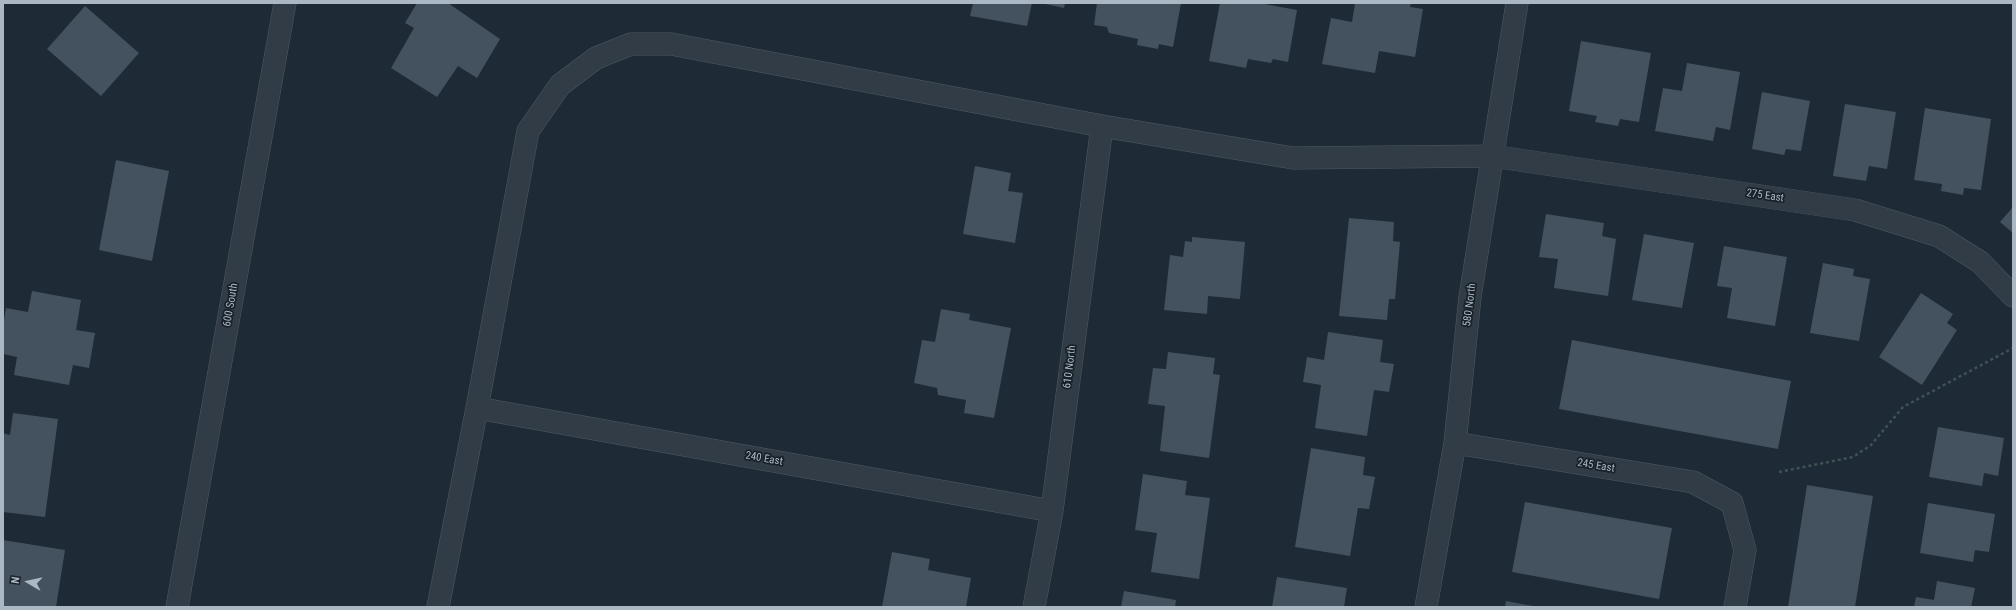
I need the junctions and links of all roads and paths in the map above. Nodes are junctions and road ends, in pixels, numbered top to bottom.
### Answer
1 (285, 3) edge
2 (1517, 3) edge
3 (1102, 126) junction
4 (1492, 156) junction
5 (2013, 296) edge
6 (2013, 348) edge
7 (477, 408) junction
8 (1455, 443) junction
9 (1780, 472) dead end
10 (1052, 511) junction
11 (177, 607) edge
12 (438, 607) edge
13 (1034, 607) edge
14 (1426, 607) edge
15 (1735, 607) edge

1 - 11 street, 600 South
2 - 4 street, 580 North
3 - 4 street, 275 East
3 - 7 street, 275 East
3 - 10 street, 610 North
4 - 5 street, 275 East
4 - 8 street, 580 North
6 - 9 path
7 - 10 street, 240 East
7 - 12 street, 275 East
8 - 14 street, 580 North
8 - 15 street, 245 East
10 - 13 street, 610 North

